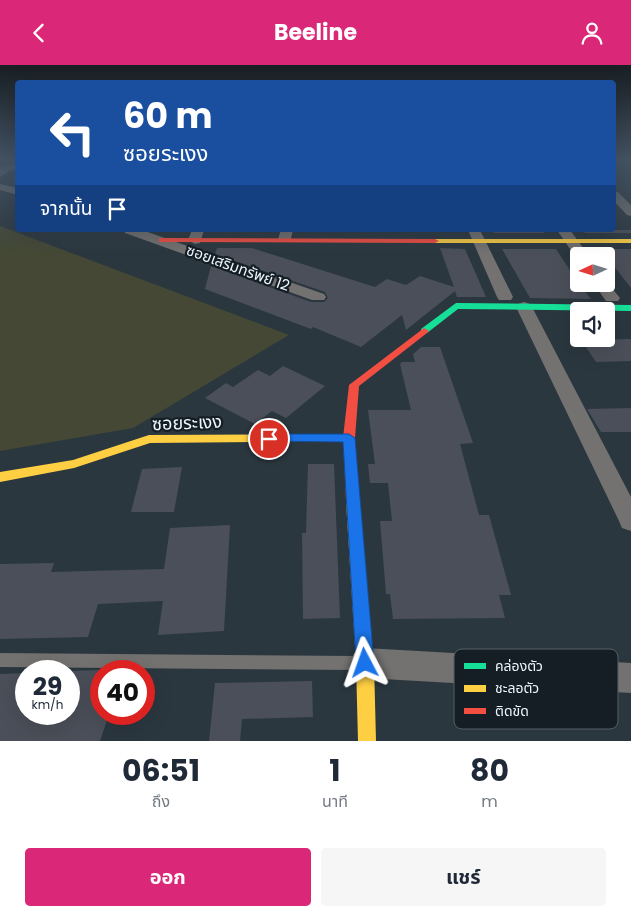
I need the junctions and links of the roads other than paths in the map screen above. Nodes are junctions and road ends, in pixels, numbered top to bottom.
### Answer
1 (616, 197) edge
2 (631, 212) edge
3 (136, 232) edge
4 (196, 235) edge
5 (286, 235) edge
6 (379, 235) edge
7 (476, 235) edge
8 (567, 235) edge
9 (162, 240) junction
10 (631, 241) edge
11 (576, 247) edge
12 (608, 293) edge
13 (318, 297) dead end
14 (505, 297) dead end
15 (612, 298) dead end
16 (524, 307) junction
17 (631, 308) edge
18 (349, 438) junction
19 (0, 477) edge
20 (631, 521) edge
21 (0, 659) edge
22 (365, 663) junction
23 (454, 668) edge
24 (618, 676) edge
25 (631, 677) edge
26 (368, 741) edge

1 - 2 street
3 - 9 street, ซอยเสริมทรัพย์ 12
4 - 5 street
4 - 9 street
5 - 6 street
6 - 7 street
7 - 8 street
7 - 14 street
8 - 10 street
8 - 11 street
9 - 13 street, ซอยเสริมทรัพย์ 12
12 - 15 street
16 - 17 street
16 - 18 street
16 - 20 street
18 - 19 street, ซอยระเงง
18 - 22 street
21 - 22 lane
22 - 23 street
22 - 26 street
24 - 25 street

